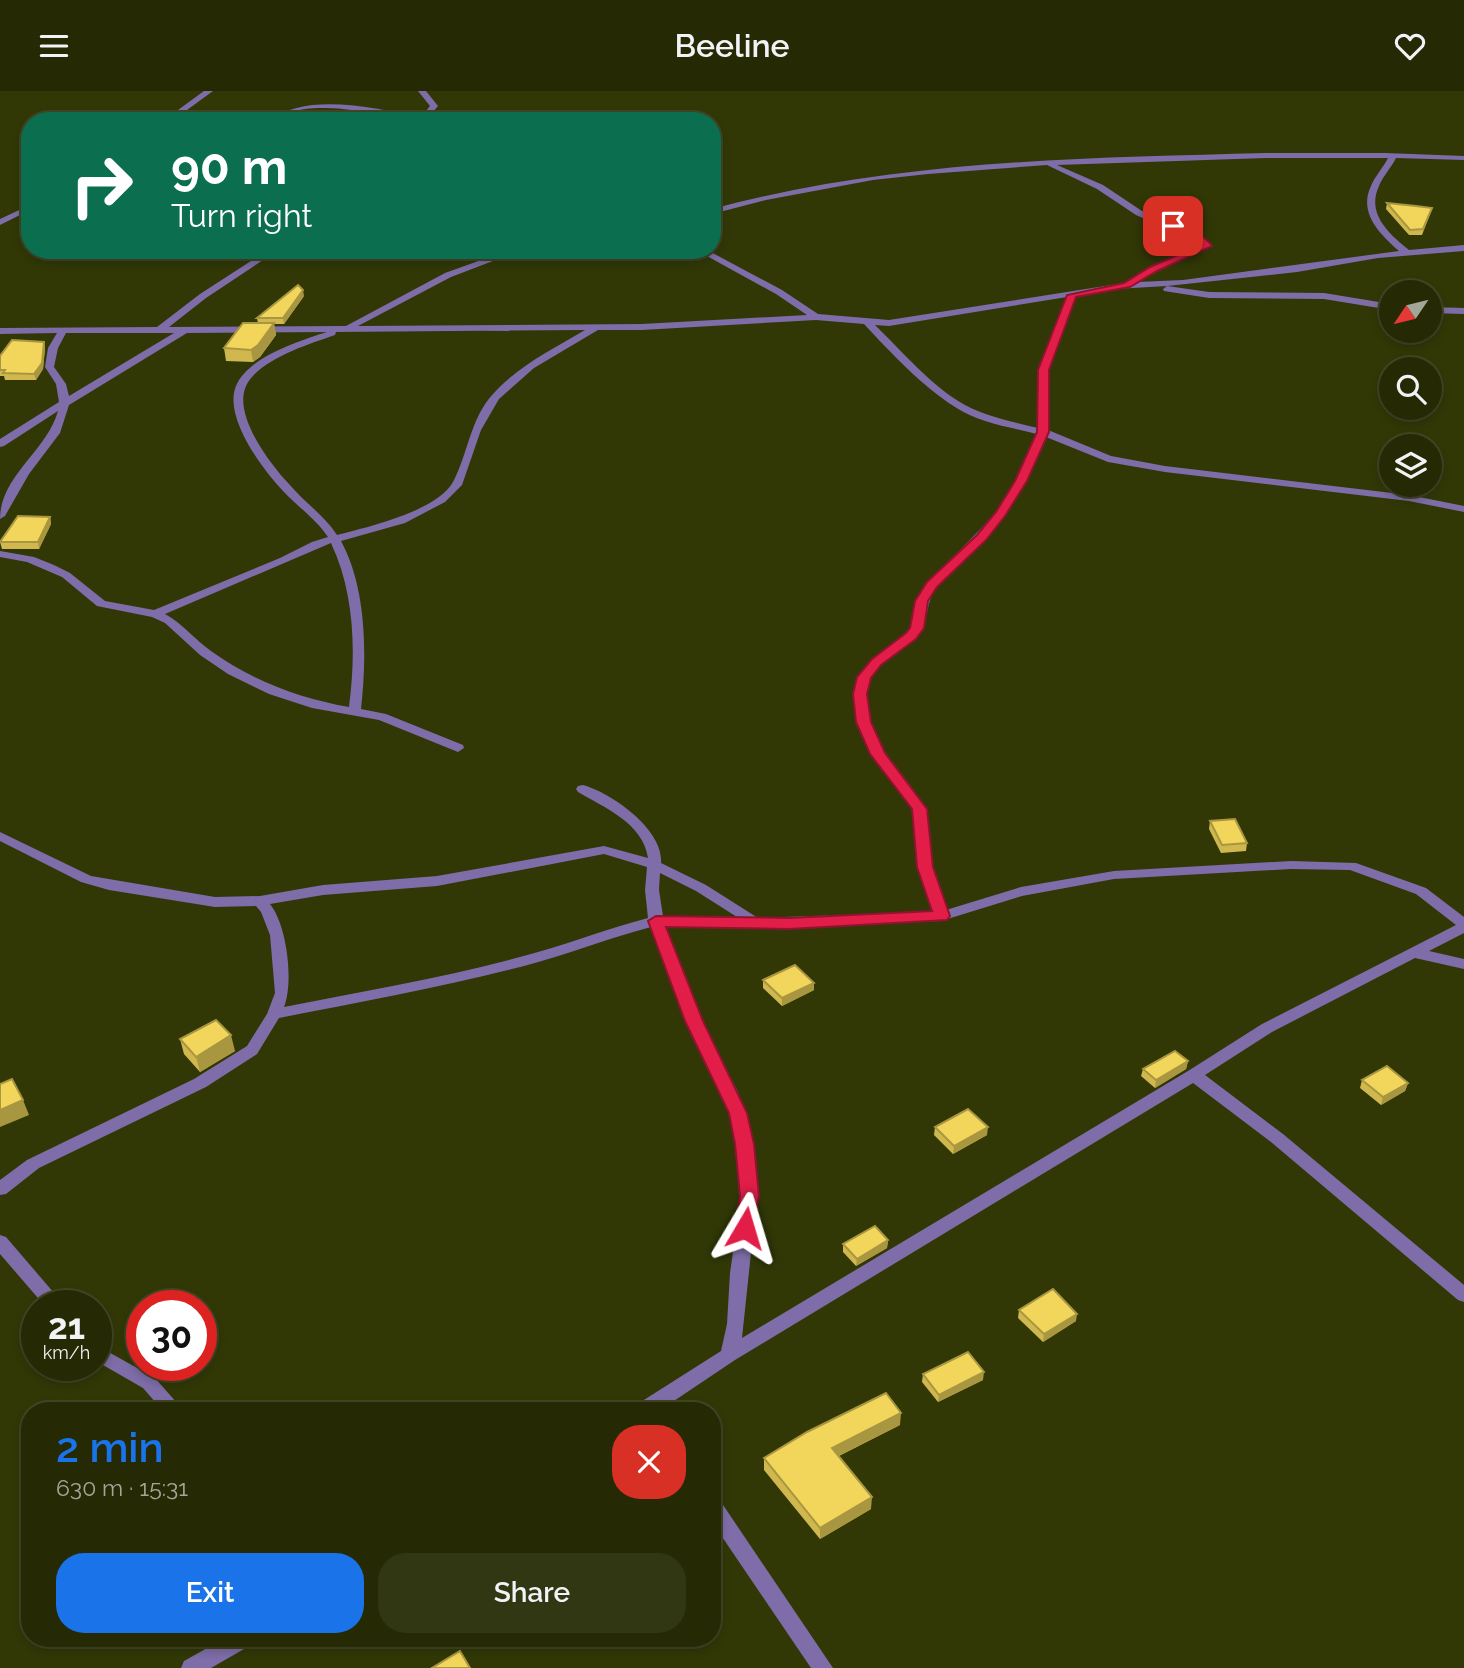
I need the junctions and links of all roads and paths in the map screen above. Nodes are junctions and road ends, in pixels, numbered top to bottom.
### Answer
1 (209, 91) edge
2 (422, 91) edge
3 (180, 112) edge
4 (280, 112) edge
5 (366, 112) edge
6 (429, 112) edge
7 (1392, 157) junction
8 (1464, 158) edge
9 (1045, 163) junction
10 (721, 210) edge
11 (21, 212) edge
12 (0, 222) edge
13 (1464, 248) edge
14 (1407, 253) junction
15 (260, 259) edge
16 (493, 259) edge
17 (717, 259) edge
18 (1150, 284) junction
19 (1127, 285) junction
20 (1072, 295) junction
21 (1379, 305) edge
22 (1442, 310) edge
23 (1464, 311) edge
24 (816, 317) junction
25 (868, 323) junction
26 (597, 328) junction
27 (342, 329) junction
28 (184, 330) junction
29 (0, 331) edge
30 (158, 331) junction
31 (62, 332) junction
32 (65, 404) junction
33 (1043, 432) junction
34 (0, 444) edge
35 (1464, 509) edge
36 (0, 516) edge
37 (334, 538) junction
38 (0, 554) edge
39 (155, 614) junction
40 (355, 710) junction
41 (458, 748) dead end
42 (583, 789) dead end
43 (0, 836) edge
44 (654, 867) junction
45 (260, 901) junction
46 (942, 916) junction
47 (656, 921) junction
48 (754, 922) junction
49 (1464, 925) edge
50 (1414, 953) junction
51 (1464, 964) edge
52 (274, 1014) junction
53 (1195, 1075) junction
54 (0, 1189) edge
55 (0, 1242) edge
56 (41, 1290) edge
57 (1464, 1295) edge
58 (729, 1355) junction
59 (112, 1361) edge
60 (167, 1402) edge
61 (657, 1402) edge
62 (721, 1519) edge
63 (228, 1647) edge
64 (191, 1668) edge
65 (823, 1668) edge

1 - 3 street
2 - 6 street
4 - 5 street
7 - 8 street
7 - 9 street
7 - 14 street
9 - 10 street
9 - 19 street
11 - 12 street
13 - 14 street
14 - 18 street
15 - 30 street
16 - 27 street
17 - 24 street
18 - 19 street
18 - 21 street
19 - 20 street
20 - 25 street
20 - 33 street
22 - 23 street
24 - 25 street
24 - 26 street
25 - 33 street
26 - 27 street
26 - 37 street
27 - 28 street
27 - 37 street
28 - 30 street
28 - 32 street
29 - 31 street
30 - 31 street
31 - 32 street
32 - 34 street
32 - 36 street
33 - 35 street
33 - 46 street
37 - 39 street
37 - 40 street
38 - 39 street
39 - 40 street
40 - 41 street
42 - 44 street
43 - 45 street
44 - 45 street
44 - 47 street
44 - 48 street
45 - 52 street
46 - 48 street
46 - 49 street
47 - 48 street
47 - 52 street
47 - 58 street
49 - 50 street
50 - 51 street
50 - 53 street
52 - 54 street
53 - 57 street
53 - 58 street
55 - 56 street
58 - 61 street
59 - 60 street
62 - 65 street
63 - 64 street

